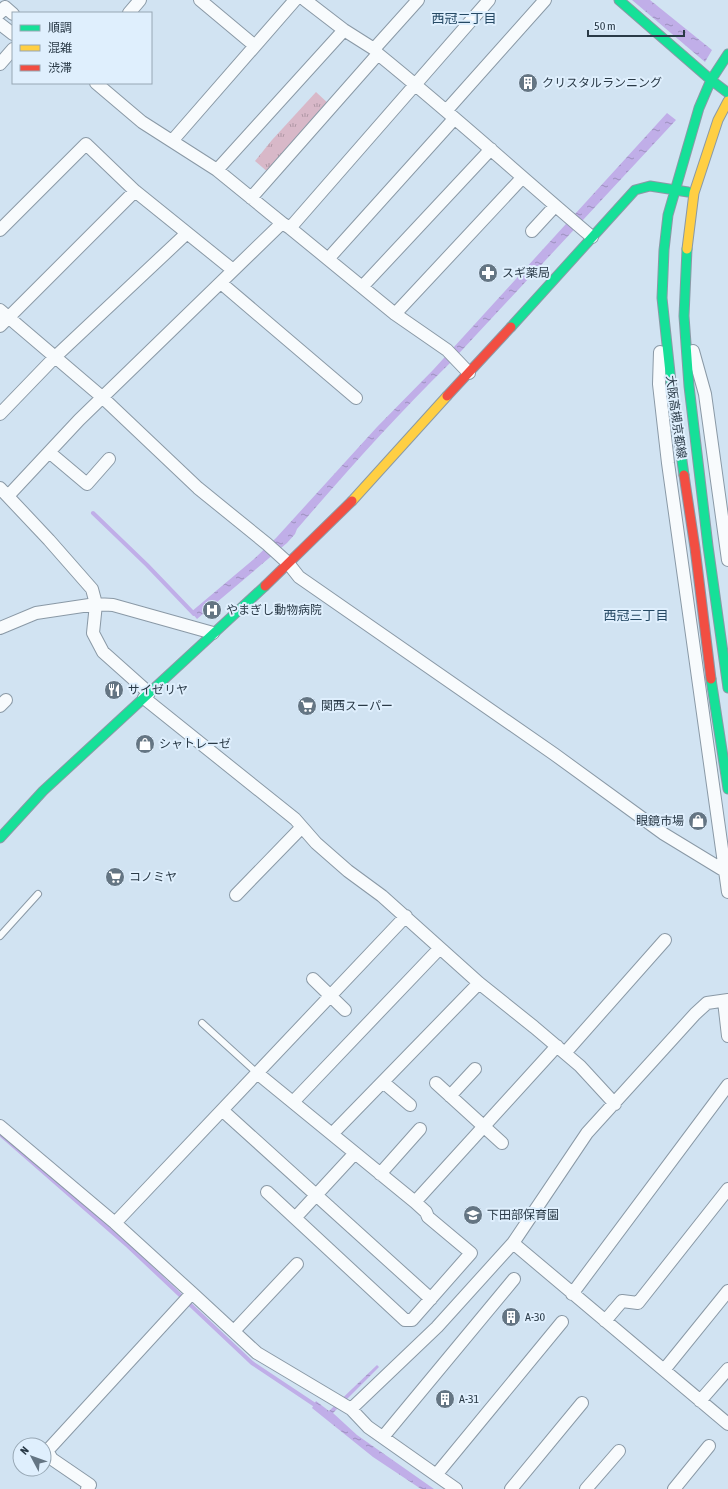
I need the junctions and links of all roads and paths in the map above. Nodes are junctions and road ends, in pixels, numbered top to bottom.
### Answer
1 (140, 0) edge
2 (200, 0) edge
3 (296, 0) edge
4 (305, 0) edge
5 (418, 0) edge
6 (489, 0) edge
7 (545, 0) edge
8 (619, 0) edge
9 (129, 12) edge
10 (0, 24) edge
11 (344, 30) junction
12 (12, 33) edge
13 (255, 46) junction
14 (12, 51) edge
15 (376, 52) junction
16 (727, 55) edge
17 (0, 64) edge
18 (713, 77) junction
19 (97, 84) edge
20 (415, 85) junction
21 (728, 93) edge
22 (728, 100) edge
23 (450, 115) junction
24 (172, 141) junction
25 (491, 149) junction
26 (218, 170) junction
27 (522, 178) junction
28 (675, 189) junction
29 (135, 191) junction
30 (694, 193) junction
31 (251, 198) junction
32 (555, 206) junction
33 (286, 226) junction
34 (0, 230) edge
35 (532, 231) dead end
36 (187, 233) junction
37 (592, 237) junction
38 (328, 259) junction
39 (233, 270) junction
40 (221, 283) junction
41 (362, 287) junction
42 (662, 298) junction
43 (4, 313) edge
44 (395, 314) junction
45 (684, 316) junction
46 (0, 326) edge
47 (55, 357) junction
48 (469, 373) junction
49 (102, 397) junction
50 (356, 398) dead end
51 (0, 414) edge
52 (49, 452) junction
53 (109, 459) dead end
54 (4, 492) edge
55 (725, 518) edge
56 (726, 535) edge
57 (284, 559) junction
58 (728, 560) edge
59 (96, 604) junction
60 (0, 628) edge
61 (213, 634) junction
62 (727, 683) edge
63 (146, 695) junction
64 (728, 789) edge
65 (302, 827) junction
66 (0, 838) edge
67 (726, 871) edge
68 (728, 892) edge
69 (38, 894) dead end
70 (236, 895) dead end
71 (406, 916) junction
72 (0, 936) edge
73 (665, 940) dead end
74 (439, 949) junction
75 (313, 979) dead end
76 (479, 983) junction
77 (331, 996) junction
78 (726, 1001) edge
79 (346, 1010) dead end
80 (202, 1023) dead end
81 (728, 1036) edge
82 (561, 1050) junction
83 (475, 1069) dead end
84 (257, 1073) junction
85 (383, 1082) junction
86 (436, 1083) dead end
87 (728, 1085) edge
88 (450, 1096) junction
89 (293, 1102) junction
90 (615, 1104) junction
91 (410, 1105) dead end
92 (222, 1110) junction
93 (0, 1126) edge
94 (483, 1127) junction
95 (420, 1129) dead end
96 (332, 1134) junction
97 (502, 1143) dead end
98 (355, 1153) junction
99 (380, 1174) junction
100 (728, 1189) edge
101 (267, 1192) dead end
102 (316, 1196) junction
103 (415, 1202) junction
104 (295, 1218) junction
105 (115, 1223) junction
106 (513, 1243) junction
107 (297, 1264) dead end
108 (514, 1279) dead end
109 (728, 1291) edge
110 (572, 1294) junction
111 (188, 1298) junction
112 (431, 1299) junction
113 (605, 1321) junction
114 (562, 1322) dead end
115 (234, 1332) junction
116 (728, 1369) edge
117 (664, 1370) junction
118 (700, 1401) junction
119 (582, 1403) dead end
120 (344, 1404) junction
121 (728, 1424) edge
122 (383, 1437) junction
123 (709, 1446) dead end
124 (619, 1450) dead end
125 (436, 1475) junction
126 (87, 1489) edge
127 (456, 1489) edge
128 (511, 1489) edge
129 (586, 1489) edge
130 (674, 1489) edge

1 - 9 street
2 - 13 street
3 - 13 street
4 - 11 street
5 - 15 street
6 - 20 street
7 - 23 street
8 - 18 main road
10 - 12 street
11 - 15 street
11 - 26 street
13 - 24 street
14 - 17 street
15 - 20 street
15 - 31 street
16 - 18 main road, 大阪高槻京都線
18 - 21 main road
18 - 28 main road, 大阪高槻京都線
19 - 24 street
20 - 23 street
20 - 33 street
22 - 30 main road, 大阪高槻京都線
23 - 25 street
23 - 38 street
24 - 26 street
25 - 27 street
25 - 41 street
26 - 31 street
27 - 32 street
27 - 44 street
28 - 30 main road
28 - 37 main road
28 - 42 main road, 大阪高槻京都線
29 - 34 street
29 - 36 street
29 - 43 street
30 - 45 main road, 大阪高槻京都線
31 - 33 street
32 - 35 street
32 - 37 street
33 - 38 street
33 - 39 street
36 - 39 street
36 - 47 street
37 - 48 main road
38 - 41 street
39 - 40 street
40 - 49 street
40 - 50 street
41 - 44 street
42 - 64 main road, 大阪高槻京都線
42 - 67 street
43 - 46 street
43 - 47 street
44 - 48 street
45 - 55 street
45 - 62 main road, 大阪高槻京都線
47 - 49 street
47 - 51 street
48 - 57 main road
49 - 52 street
49 - 57 street
52 - 53 street
52 - 54 street
54 - 59 street
55 - 56 street
56 - 58 street
57 - 61 main road
57 - 67 street
59 - 60 street
59 - 61 street
59 - 63 street
61 - 63 main road
63 - 65 street
63 - 66 main road
65 - 70 street
65 - 71 street
67 - 68 street
69 - 72 lane
71 - 74 street
71 - 77 street
73 - 82 street
74 - 76 street
74 - 89 street
75 - 77 street
76 - 82 street
76 - 85 street
77 - 79 street
77 - 84 street
78 - 81 street
78 - 90 street
80 - 84 lane
82 - 90 street
82 - 94 street
83 - 88 street
84 - 89 street
84 - 92 street
85 - 91 street
85 - 96 street
86 - 88 street
87 - 110 street
88 - 94 street
89 - 96 street
90 - 106 street
92 - 102 street
92 - 105 street
93 - 105 street
94 - 97 street
94 - 103 street
95 - 99 street
96 - 98 street
98 - 99 street
98 - 102 street
99 - 103 street
100 - 113 street
101 - 104 street
102 - 104 street
102 - 112 street
103 - 112 street
104 - 112 street
105 - 111 street
106 - 110 street
106 - 120 street
107 - 115 street
108 - 122 street
109 - 117 street
110 - 113 street
111 - 115 street
111 - 126 street
113 - 117 street
114 - 125 street
115 - 120 street
116 - 118 street
117 - 118 street
118 - 121 street
119 - 128 street
120 - 122 street
122 - 125 street
123 - 130 street
124 - 129 street
125 - 127 street

